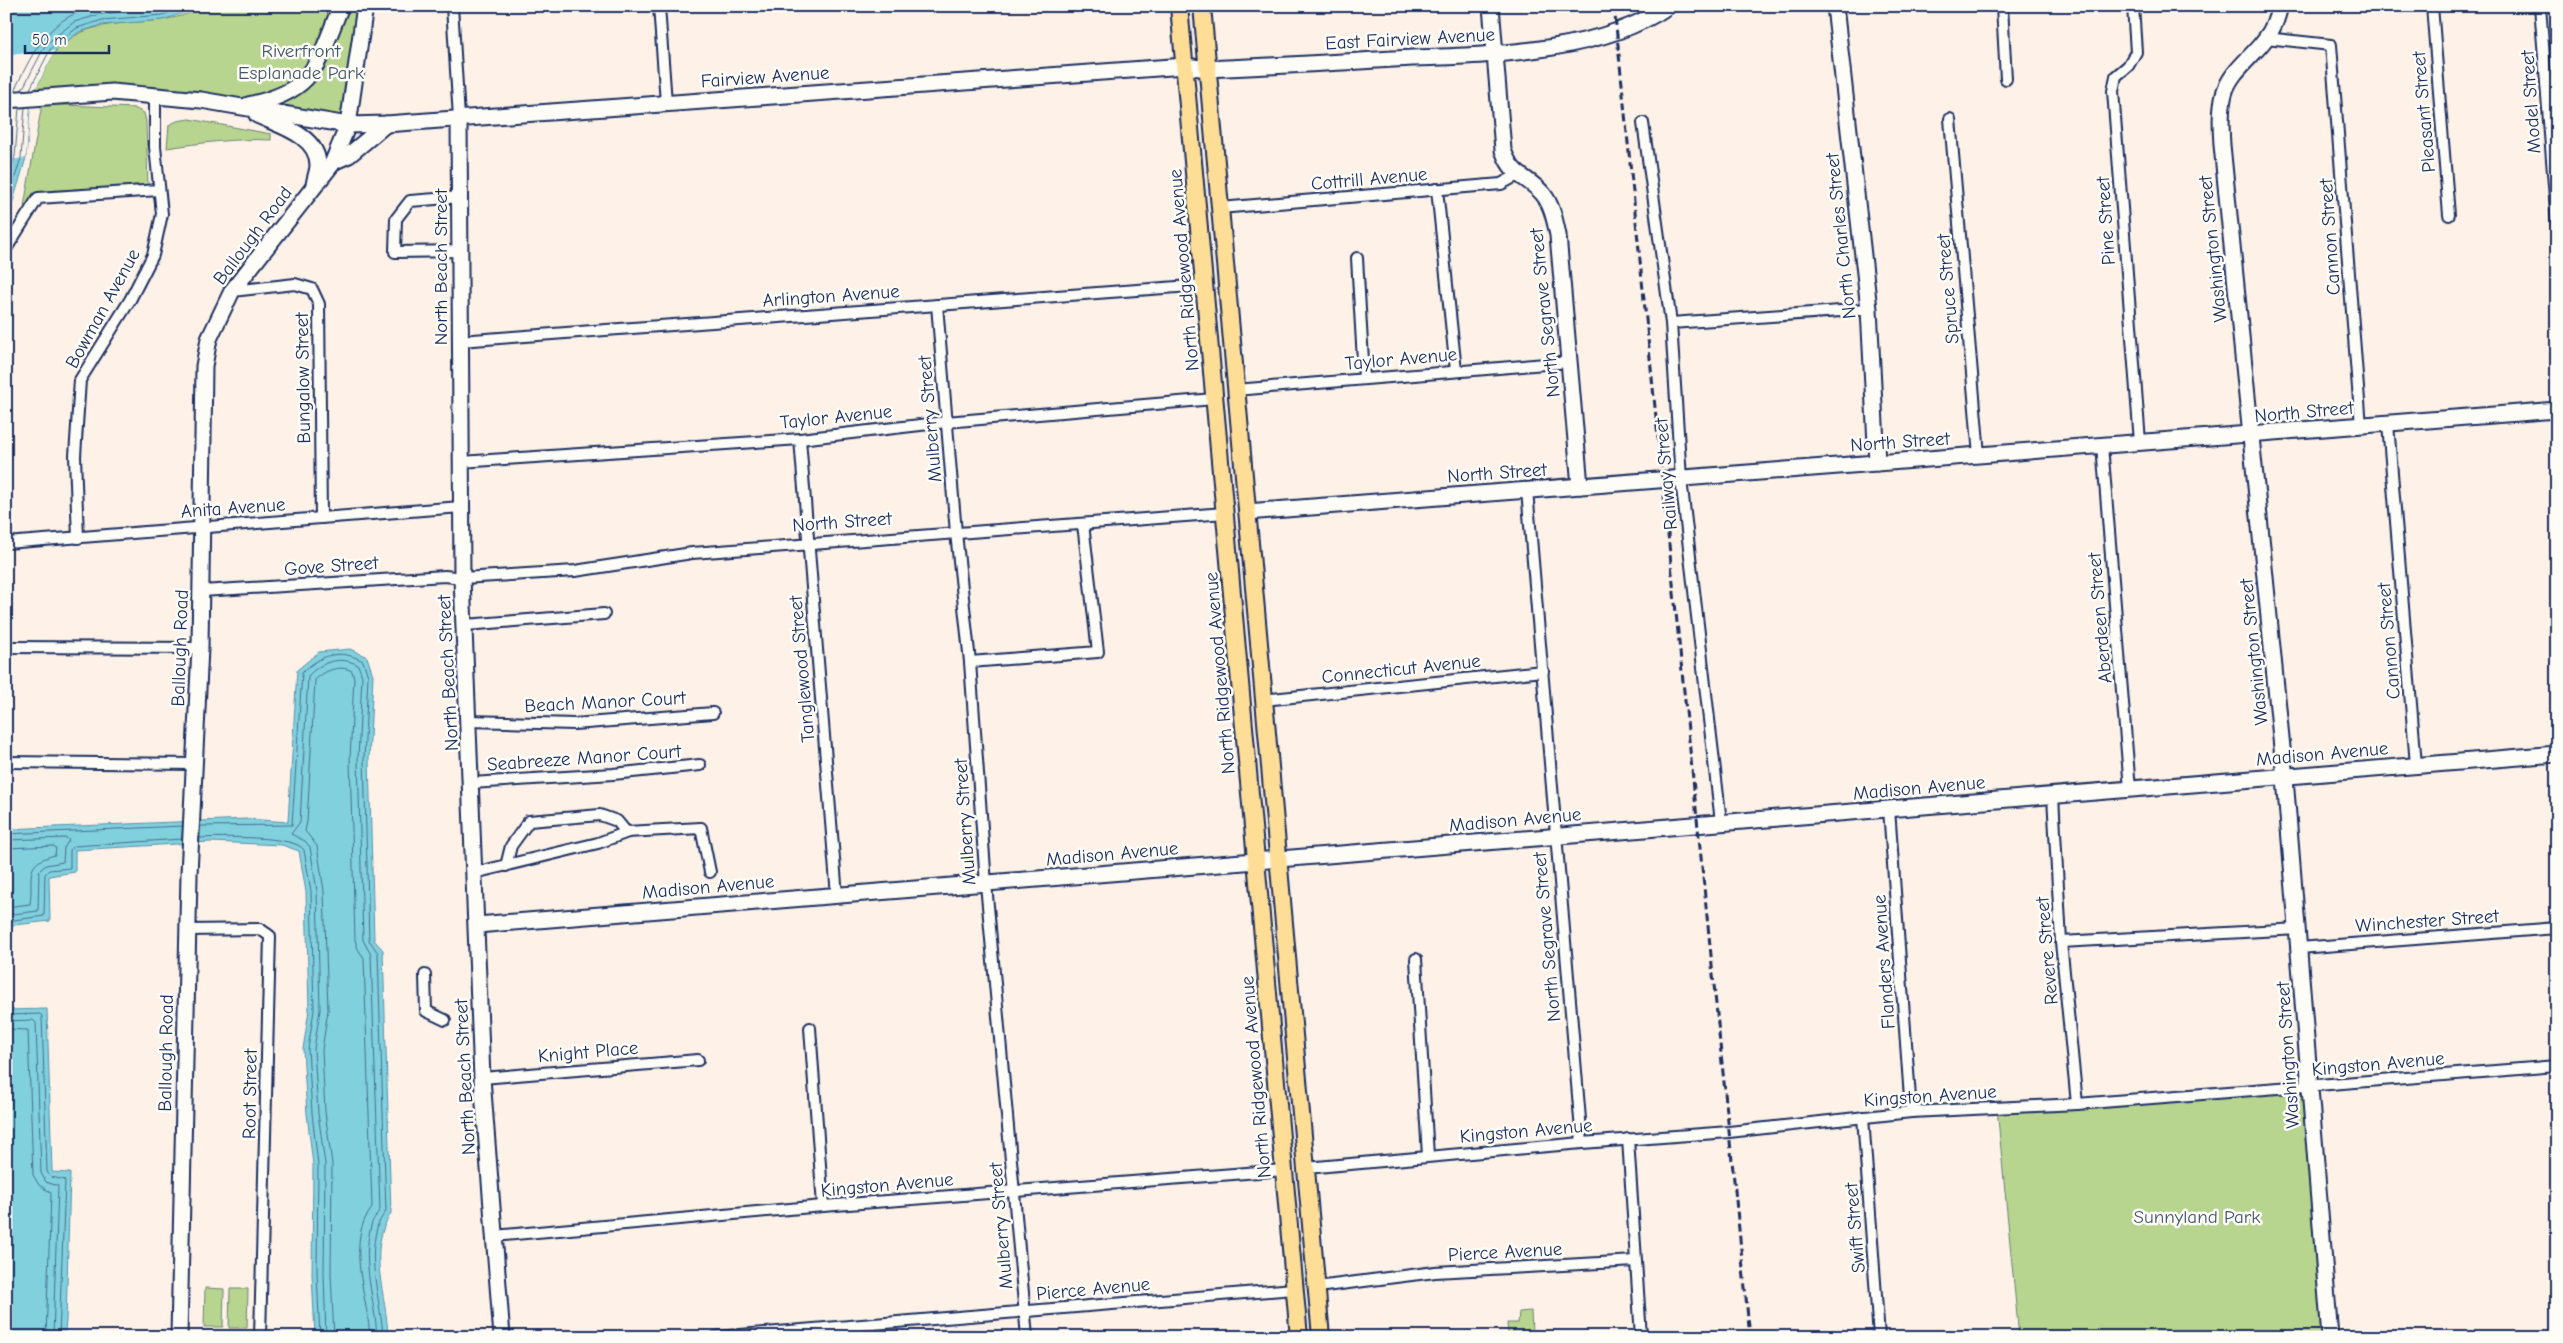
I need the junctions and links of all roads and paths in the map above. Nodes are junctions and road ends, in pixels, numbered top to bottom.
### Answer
1 (341, 6) edge
2 (365, 6) edge
3 (452, 6) edge
4 (659, 6) edge
5 (1179, 6) edge
6 (1202, 6) edge
7 (1491, 6) edge
8 (1668, 6) edge
9 (1836, 6) edge
10 (2002, 6) edge
11 (2133, 6) edge
12 (2280, 6) edge
13 (2432, 6) edge
14 (2540, 6) edge
15 (2266, 38) junction
16 (1495, 54) junction
17 (1185, 66) junction
18 (1208, 69) junction
19 (2006, 79) dead end
20 (155, 95) junction
21 (6, 100) edge
22 (666, 103) junction
23 (240, 106) junction
24 (460, 118) junction
25 (1950, 119) dead end
26 (386, 124) junction
27 (1643, 124) dead end
28 (348, 125) junction
29 (333, 162) junction
30 (1518, 175) junction
31 (314, 187) junction
32 (159, 190) junction
33 (1436, 190) junction
34 (461, 197) junction
35 (1220, 208) junction
36 (2449, 216) dead end
37 (2557, 224) edge
38 (6, 250) edge
39 (461, 251) junction
40 (1357, 258) dead end
41 (1204, 285) junction
42 (232, 291) junction
43 (936, 305) junction
44 (1228, 308) junction
45 (1869, 309) junction
46 (1672, 323) junction
47 (460, 341) junction
48 (1570, 362) junction
49 (1456, 371) junction
50 (1364, 378) junction
51 (1235, 390) junction
52 (1214, 399) junction
53 (2557, 410) edge
54 (946, 422) junction
55 (2388, 424) junction
56 (2361, 426) junction
57 (2252, 435) junction
58 (800, 439) junction
59 (2140, 442) junction
60 (2102, 445) junction
61 (1979, 455) junction
62 (461, 462) junction
63 (1877, 463) junction
64 (1681, 479) junction
65 (1580, 486) junction
66 (1527, 490) junction
67 (462, 507) junction
68 (1225, 512) junction
69 (1247, 512) junction
70 (321, 518) junction
71 (1083, 524) junction
72 (202, 526) junction
73 (956, 532) junction
74 (78, 538) junction
75 (6, 543) edge
76 (808, 543) junction
77 (462, 578) junction
78 (202, 591) junction
79 (604, 614) dead end
80 (464, 625) junction
81 (6, 647) edge
82 (200, 648) junction
83 (970, 662) junction
84 (1543, 671) junction
85 (1263, 700) junction
86 (713, 712) dead end
87 (469, 722) junction
88 (2557, 754) edge
89 (6, 762) edge
90 (194, 764) junction
91 (700, 765) dead end
92 (2416, 765) junction
93 (2285, 778) junction
94 (471, 782) junction
95 (2130, 789) junction
96 (2053, 796) junction
97 (1889, 809) junction
98 (1720, 822) junction
99 (628, 832) junction
100 (1558, 836) junction
101 (1278, 859) junction
102 (1256, 861) junction
103 (506, 866) junction
104 (710, 872) dead end
105 (474, 873) junction
106 (986, 884) junction
107 (837, 896) junction
108 (477, 924) junction
109 (2298, 928) junction
110 (2557, 928) edge
111 (188, 930) junction
112 (2061, 942) junction
113 (2299, 948) junction
114 (1416, 959) dead end
115 (425, 976) dead end
116 (445, 1020) dead end
117 (810, 1028) dead end
118 (698, 1060) dead end
119 (2557, 1066) edge
120 (482, 1078) junction
121 (2309, 1086) junction
122 (2077, 1104) junction
123 (1911, 1112) junction
124 (1863, 1117) junction
125 (1628, 1139) junction
126 (1582, 1143) junction
127 (1428, 1156) junction
128 (1306, 1168) junction
129 (1284, 1170) junction
130 (1014, 1191) junction
131 (823, 1206) junction
132 (493, 1236) junction
133 (1636, 1261) junction
134 (1317, 1287) junction
135 (1294, 1289) junction
136 (1025, 1311) junction
137 (179, 1337) edge
138 (260, 1337) edge
139 (502, 1337) edge
140 (716, 1337) edge
141 (1027, 1337) edge
142 (1299, 1337) edge
143 (1321, 1337) edge
144 (1642, 1337) edge
145 (1879, 1337) edge
146 (2330, 1337) edge

1 - 23 street
2 - 28 street, Ballough Road
3 - 24 street, North Beach Street
4 - 22 street
5 - 17 main road, North Ridgewood Avenue
6 - 18 main road
7 - 16 street, North Segrave Street
8 - 16 street, East Fairview Avenue
9 - 45 street, North Charles Street
10 - 19 street
11 - 59 street, Pine Street
12 - 15 street, Washington Street
13 - 36 street, Pleasant Street
14 - 37 street, Model Street
15 - 56 street, Cannon Street
15 - 57 street, Washington Street
16 - 18 street, East Fairview Avenue
16 - 30 street, North Segrave Street
17 - 18 street, East Fairview Avenue
17 - 22 street, Fairview Avenue
17 - 41 main road, North Ridgewood Avenue
18 - 35 main road
20 - 21 street
20 - 23 street
20 - 32 street, Bowman Avenue
22 - 24 street, Fairview Avenue
23 - 28 street
23 - 31 street
24 - 26 street, Fairview Avenue
24 - 34 street, North Beach Street
25 - 61 street, Spruce Street
26 - 28 street, Fairview Avenue
26 - 29 street
27 - 46 street, Railway Street
28 - 29 street, Ballough Road
29 - 31 street, Ballough Road
30 - 33 street, Cottrill Avenue
30 - 48 street, North Segrave Street
31 - 42 street, Ballough Road
32 - 38 street
32 - 74 street, Bowman Avenue
33 - 35 street, Cottrill Avenue
33 - 49 street
34 - 39 street, North Beach Street
34 - 39 street
35 - 44 main road
39 - 47 street, North Beach Street
40 - 50 street
41 - 43 street, Arlington Avenue
41 - 44 main road
41 - 52 main road, North Ridgewood Avenue
42 - 70 street, Bungalow Street
42 - 72 street, Ballough Road
43 - 47 street, Arlington Avenue
43 - 54 street, Mulberry Street
44 - 51 main road
45 - 46 street
45 - 63 street, North Charles Street
46 - 64 street, Railway Street
47 - 62 street, North Beach Street
48 - 49 street, Taylor Avenue
48 - 65 street, North Segrave Street
49 - 50 street, Taylor Avenue
50 - 51 street, Taylor Avenue
51 - 69 main road
52 - 54 street, Taylor Avenue
52 - 68 main road, North Ridgewood Avenue
53 - 55 street, North Street
54 - 58 street, Taylor Avenue
54 - 73 street, Mulberry Street
55 - 56 street, North Street
55 - 92 street, Cannon Street
56 - 57 street, North Street
57 - 59 street, North Street
57 - 93 street, Washington Street
58 - 62 street, Taylor Avenue
58 - 76 street, Tanglewood Street
59 - 60 street, North Street
60 - 61 street, North Street
60 - 95 street, Aberdeen Street
61 - 63 street, North Street
62 - 67 street, North Beach Street
63 - 64 street, North Street
64 - 65 street, North Street
64 - 98 street, Railway Street
65 - 66 street, North Street
66 - 69 street, North Street
66 - 84 street, North Segrave Street
67 - 70 street, Anita Avenue
67 - 77 street, North Beach Street
68 - 71 street, North Street
68 - 102 main road, North Ridgewood Avenue
69 - 85 main road
70 - 72 street, Anita Avenue
71 - 73 street, North Street
71 - 83 street
72 - 74 street, Anita Avenue
72 - 78 street, Ballough Road
73 - 76 street, North Street
73 - 83 street, Mulberry Street
74 - 75 street, Anita Avenue
76 - 77 street, North Street
76 - 107 street, Tanglewood Street
77 - 78 street, Gove Street
77 - 80 street, North Beach Street
78 - 82 street, Ballough Road
79 - 80 street
80 - 87 street, North Beach Street
81 - 82 street
82 - 90 street, Ballough Road
83 - 106 street, Mulberry Street
84 - 85 street, Connecticut Avenue
84 - 100 street, North Segrave Street
85 - 101 main road
86 - 87 street, Beach Manor Court
87 - 94 street, North Beach Street
88 - 92 street, Madison Avenue
89 - 90 street
90 - 111 street, Ballough Road
91 - 94 street, Seabreeze Manor Court
92 - 93 street, Madison Avenue
93 - 95 street, Madison Avenue
93 - 109 street, Washington Street
94 - 105 street, North Beach Street
95 - 96 street, Madison Avenue
96 - 97 street, Madison Avenue
96 - 112 street, Revere Street
97 - 98 street, Madison Avenue
97 - 123 street, Flanders Avenue
98 - 100 street, Madison Avenue
99 - 103 street
99 - 103 street
99 - 104 street
100 - 101 street, Madison Avenue
100 - 126 street, North Segrave Street
101 - 102 street, Madison Avenue
101 - 128 main road
102 - 106 street, Madison Avenue
102 - 129 main road, North Ridgewood Avenue
103 - 105 street
105 - 108 street, North Beach Street
106 - 107 street, Madison Avenue
106 - 130 street, Mulberry Street
107 - 108 street, Madison Avenue
108 - 120 street, North Beach Street
109 - 112 street
109 - 113 street, Washington Street
110 - 113 street, Winchester Street
111 - 137 street, Ballough Road
111 - 138 street, Root Street
112 - 122 street, Revere Street
113 - 121 street, Washington Street
114 - 127 street
115 - 116 street
117 - 131 street
118 - 120 street, Knight Place
119 - 121 street, Kingston Avenue
120 - 132 street, North Beach Street
121 - 122 street, Kingston Avenue
121 - 146 street, Washington Street
122 - 123 street, Kingston Avenue
123 - 124 street, Kingston Avenue
124 - 125 street, Kingston Avenue
124 - 145 street, Swift Street
125 - 126 street, Kingston Avenue
125 - 133 street
126 - 127 street, Kingston Avenue
127 - 128 street, Kingston Avenue
128 - 134 main road
129 - 130 street, Kingston Avenue
129 - 135 main road, North Ridgewood Avenue
130 - 131 street, Kingston Avenue
130 - 136 street, Mulberry Street
131 - 132 street, Kingston Avenue
132 - 139 street, North Beach Street
133 - 134 street, Pierce Avenue
133 - 144 street
134 - 143 main road
135 - 136 street, Pierce Avenue
135 - 142 main road, North Ridgewood Avenue
136 - 140 street, Pierce Avenue
136 - 141 street, Mulberry Street

